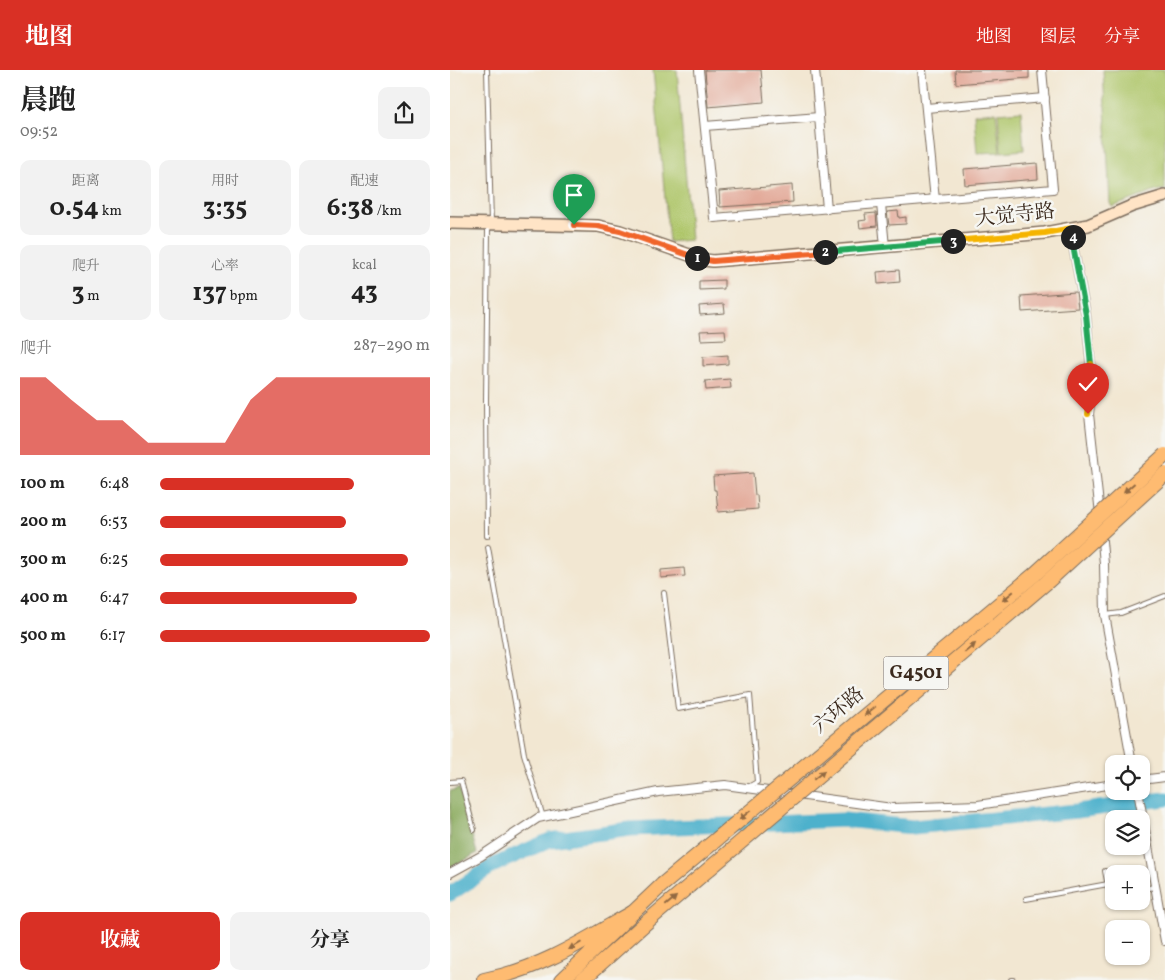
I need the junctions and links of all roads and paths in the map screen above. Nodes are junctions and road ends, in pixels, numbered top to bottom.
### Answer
1 (487, 70) edge
2 (699, 70) edge
3 (815, 70) edge
4 (922, 70) edge
5 (1042, 70) edge
6 (1045, 98) junction
7 (926, 108) junction
8 (819, 117) junction
9 (704, 126) junction
10 (1165, 196) edge
11 (935, 200) junction
12 (881, 204) junction
13 (827, 209) junction
14 (450, 223) edge
15 (491, 223) junction
16 (1072, 228) junction
17 (885, 247) junction
18 (1165, 455) edge
19 (1165, 474) edge
20 (487, 536) dead end
21 (488, 547) dead end
22 (664, 593) dead end
23 (1165, 596) edge
24 (1105, 615) junction
25 (1130, 755) edge
26 (1165, 777) edge
27 (1150, 779) edge
28 (450, 782) edge
29 (1105, 785) edge
30 (746, 788) junction
31 (1140, 800) edge
32 (543, 816) junction
33 (474, 830) dead end
34 (450, 873) edge
35 (1105, 885) edge
36 (1155, 887) junction
37 (1150, 888) edge
38 (1026, 899) dead end
39 (632, 913) junction
40 (649, 920) junction
41 (1165, 941) edge
42 (484, 980) edge
43 (562, 980) edge
44 (582, 980) edge
45 (594, 980) edge

1 - 15 lane
2 - 9 street
3 - 8 street
4 - 7 street
5 - 6 street
6 - 7 street
6 - 11 street
7 - 11 street
8 - 9 street
8 - 13 street
9 - 13 street
10 - 16 main road, 大觉寺路
11 - 12 street
12 - 13 street
12 - 17 street
14 - 15 main road, 大觉寺路
15 - 17 main road, 大觉寺路
15 - 20 lane
16 - 17 main road, 大觉寺路
16 - 24 street
18 -> 39 highway, 六环路 / G4501, bridge
40 -> 19 highway, 六环路 / G4501, bridge
21 - 32 lane
22 - 30 lane
23 - 24 lane
24 - 25 street
26 - 27 street
28 - 33 lane
29 - 30 street
30 - 32 street
31 - 36 street
32 - 34 street
35 - 38 lane
36 - 37 lane
36 - 41 street
39 -> 42 highway
39 - 43 highway, 六环路 / G4501
40 - 44 highway, 六环路 / G4501
40 - 45 highway

